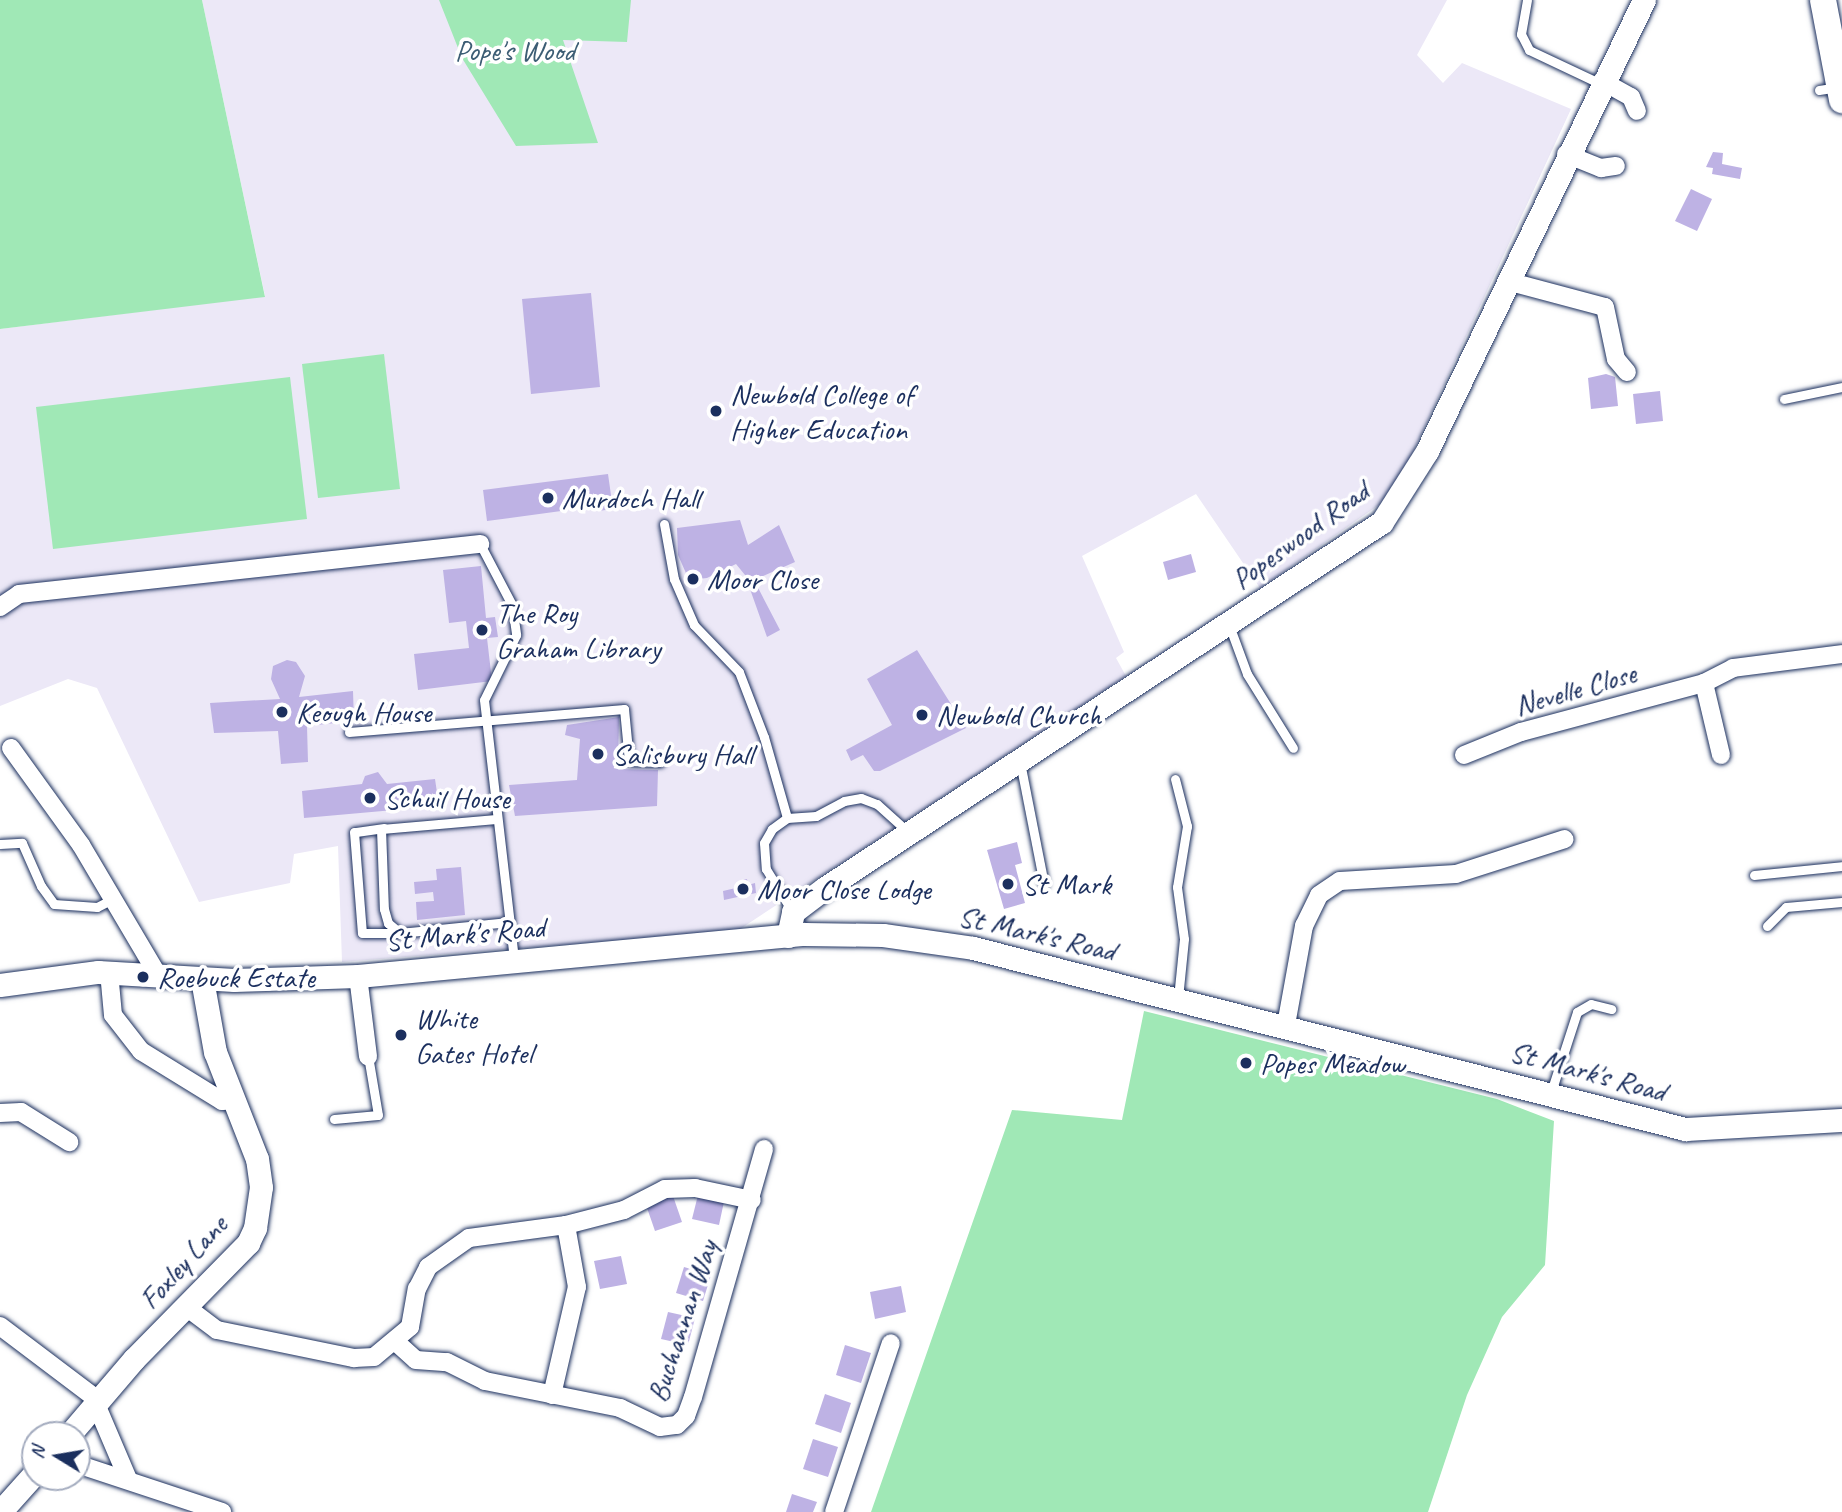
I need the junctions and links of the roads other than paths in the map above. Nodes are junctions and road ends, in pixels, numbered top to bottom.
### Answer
1 (1527, 0) edge
2 (1644, 0) edge
3 (1823, 0) edge
4 (1836, 37) edge
5 (1601, 82) junction
6 (1833, 92) edge
7 (1637, 111) dead end
8 (1566, 154) junction
9 (1616, 166) dead end
10 (1507, 281) junction
11 (1627, 372) dead end
12 (1842, 387) edge
13 (1784, 399) dead end
14 (664, 524) dead end
15 (480, 544) joint
16 (0, 607) edge
17 (1229, 623) junction
18 (1842, 654) edge
19 (1704, 683) junction
20 (485, 719) junction
21 (349, 733) dead end
22 (11, 748) dead end
23 (1293, 748) dead end
24 (1464, 755) dead end
25 (1721, 755) dead end
26 (1020, 758) junction
27 (660, 762) dead end
28 (1175, 779) dead end
29 (787, 818) junction
30 (496, 819) junction
31 (385, 828) junction
32 (908, 832) junction
33 (1566, 839) dead end
34 (0, 844) edge
35 (1842, 866) edge
36 (1754, 876) dead end
37 (1044, 884) dead end
38 (113, 899) junction
39 (1842, 902) edge
40 (793, 912) junction
41 (508, 922) junction
42 (1767, 926) dead end
43 (400, 933) junction
44 (788, 936) junction
45 (514, 960) junction
46 (109, 972) junction
47 (158, 975) junction
48 (358, 976) junction
49 (202, 979) junction
50 (0, 985) edge
51 (1178, 998) junction
52 (1611, 1009) dead end
53 (1286, 1025) junction
54 (368, 1056) joint
55 (1550, 1094) junction
56 (235, 1100) junction
57 (0, 1113) edge
58 (334, 1119) dead end
59 (1842, 1120) edge
60 (69, 1142) dead end
61 (764, 1149) dead end
62 (752, 1200) junction
63 (566, 1225) junction
64 (189, 1309) junction
65 (0, 1326) edge
66 (397, 1343) junction
67 (891, 1343) dead end
68 (552, 1395) junction
69 (97, 1403) junction
70 (81, 1421) edge
71 (91, 1468) edge
72 (128, 1479) junction
73 (21, 1489) edge
74 (1, 1512) edge
75 (222, 1512) edge
76 (834, 1512) edge

1 - 5 lane
2 - 5 street, Popeswood Road
3 - 4 main road
4 - 6 main road
5 - 7 street
5 - 8 street, Popeswood Road
8 - 9 street
8 - 10 street, Popeswood Road
10 - 11 street
10 - 17 street, Popeswood Road
12 - 13 lane
14 - 29 lane
15 - 16 street
15 - 20 lane
17 - 23 lane
17 - 26 street, Popeswood Road
18 - 19 street, Nevelle Close
19 - 24 street, Nevelle Close
19 - 25 street
20 - 21 lane
20 - 27 lane
20 - 30 lane
22 - 38 street
26 - 32 street, Popeswood Road
26 - 37 lane
28 - 51 lane
29 - 32 lane
29 - 40 lane
30 - 31 lane
30 - 41 lane
31 - 43 lane
31 - 43 lane
32 - 40 street, Popeswood Road
33 - 53 street
34 - 38 lane
35 - 36 lane
38 - 47 street
39 - 42 lane
40 - 44 street
41 - 43 lane
41 - 45 lane
44 - 45 street, St Mark's Road
44 - 51 street, St Mark's Road
45 - 48 street, St Mark's Road
46 - 47 street, St Mark's Road
46 - 50 street, St Mark's Road
46 - 56 street
47 - 49 street, St Mark's Road
48 - 49 street, St Mark's Road
48 - 54 street
49 - 56 street, Foxley Lane
51 - 53 street, St Mark's Road
52 - 55 lane
53 - 55 street, St Mark's Road
54 - 58 lane
55 - 59 street, St Mark's Road
56 - 64 street, Foxley Lane
57 - 60 street
61 - 62 street, Buchannan Way
62 - 63 street
62 - 68 street, Buchannan Way
63 - 66 street
63 - 68 street
64 - 66 street
64 - 69 street, Foxley Lane
65 - 69 street
66 - 68 street, Buchannan Way
67 - 76 street
69 - 70 street, Foxley Lane
69 - 72 street
71 - 72 street
72 - 75 street
73 - 74 street

